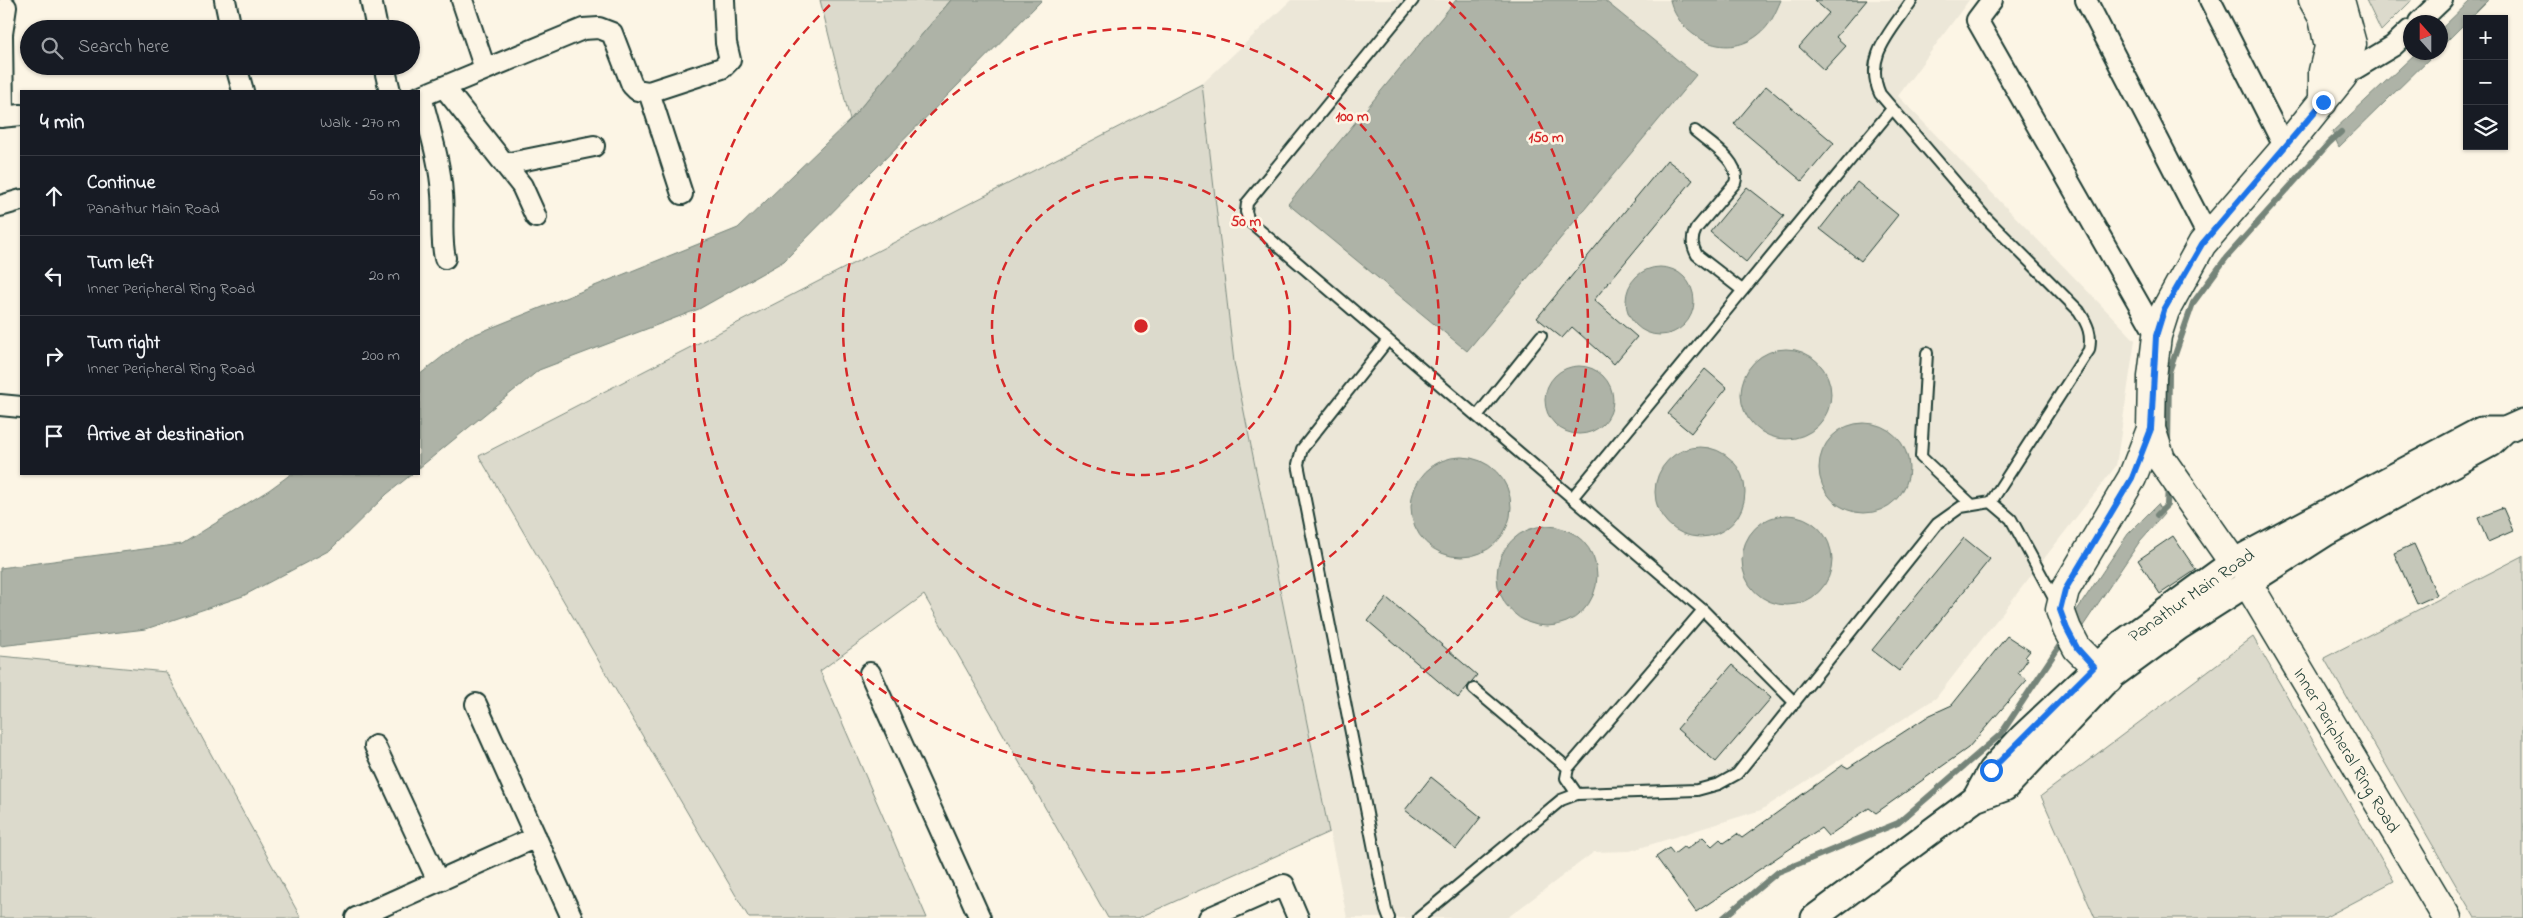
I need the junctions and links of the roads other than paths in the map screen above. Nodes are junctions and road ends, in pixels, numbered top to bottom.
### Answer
1 (225, 0) edge
2 (370, 0) edge
3 (462, 0) edge
4 (724, 0) edge
5 (1413, 0) edge
6 (1912, 0) edge
7 (1992, 0) edge
8 (2086, 0) edge
9 (2210, 0) edge
10 (2313, 0) edge
11 (2340, 0) edge
12 (2442, 0) edge
13 (6, 8) dead end
14 (2426, 15) edge
15 (229, 20) edge
16 (375, 20) edge
17 (2403, 37) edge
18 (485, 69) junction
19 (239, 75) edge
20 (386, 75) edge
21 (2343, 76) junction
22 (444, 86) junction
23 (243, 90) edge
24 (390, 90) edge
25 (648, 92) junction
26 (420, 96) edge
27 (2323, 102) junction
28 (1892, 109) junction
29 (8, 116) edge
30 (1696, 131) dead end
31 (594, 146) dead end
32 (2285, 148) junction
33 (506, 164) junction
34 (682, 194) dead end
35 (20, 200) edge
36 (0, 206) edge
37 (536, 217) dead end
38 (2208, 236) junction
39 (445, 258) dead end
40 (1742, 290) junction
41 (1541, 336) dead end
42 (2156, 336) junction
43 (1388, 340) junction
44 (1927, 353) dead end
45 (0, 405) edge
46 (20, 407) edge
47 (1477, 416) junction
48 (2514, 426) edge
49 (2151, 429) junction
50 (1572, 498) junction
51 (1991, 502) junction
52 (1972, 506) junction
53 (2240, 572) junction
54 (1703, 610) junction
55 (2081, 647) junction
56 (870, 673) dead end
57 (1474, 689) dead end
58 (1795, 703) junction
59 (476, 704) dead end
60 (375, 746) dead end
61 (1568, 768) junction
62 (1577, 794) junction
63 (536, 837) junction
64 (438, 881) junction
65 (356, 918) edge
66 (572, 918) edge
67 (980, 918) edge
68 (1209, 918) edge
69 (1298, 918) edge
70 (1389, 918) edge
71 (1419, 918) edge
72 (1814, 918) edge
73 (2447, 918) edge

1 - 15 street
2 - 16 street
3 - 18 street
4 - 25 street
5 - 43 lane
6 - 28 lane
7 - 42 street
8 - 38 street
9 - 32 street
10 - 27 main road
11 - 21 main road, Inner Peripheral Ring Road
12 - 14 street
13 - 29 street
17 - 21 street
18 - 22 street
18 - 25 street
19 - 23 street
20 - 24 street
21 - 27 main road, Inner Peripheral Ring Road
22 - 26 street
22 - 33 street
25 - 34 street
26 - 39 street
27 - 32 main road, Inner Peripheral Ring Road
28 - 40 lane
28 - 51 lane
30 - 40 lane
31 - 33 street
32 - 38 main road, Inner Peripheral Ring Road
33 - 37 street
35 - 36 street
38 - 42 main road, Inner Peripheral Ring Road
40 - 50 lane
41 - 47 lane
42 - 49 main road, Inner Peripheral Ring Road
43 - 47 lane
43 - 70 lane
44 - 52 lane
45 - 46 street
47 - 50 lane
48 - 53 street, Panathur Main Road
49 - 53 main road, Inner Peripheral Ring Road
49 - 55 main road, Inner Peripheral Ring Road
50 - 54 lane
51 - 52 lane
51 - 55 lane
52 - 58 lane
53 - 55 street, Panathur Main Road
53 - 73 main road, Inner Peripheral Ring Road
54 - 58 lane
54 - 61 lane
55 - 72 street, Panathur Main Road
56 - 67 street
57 - 61 lane
58 - 62 lane
59 - 63 street
60 - 64 street
61 - 62 lane
62 - 71 lane
63 - 64 street
63 - 66 street
64 - 65 street
68 - 69 street

